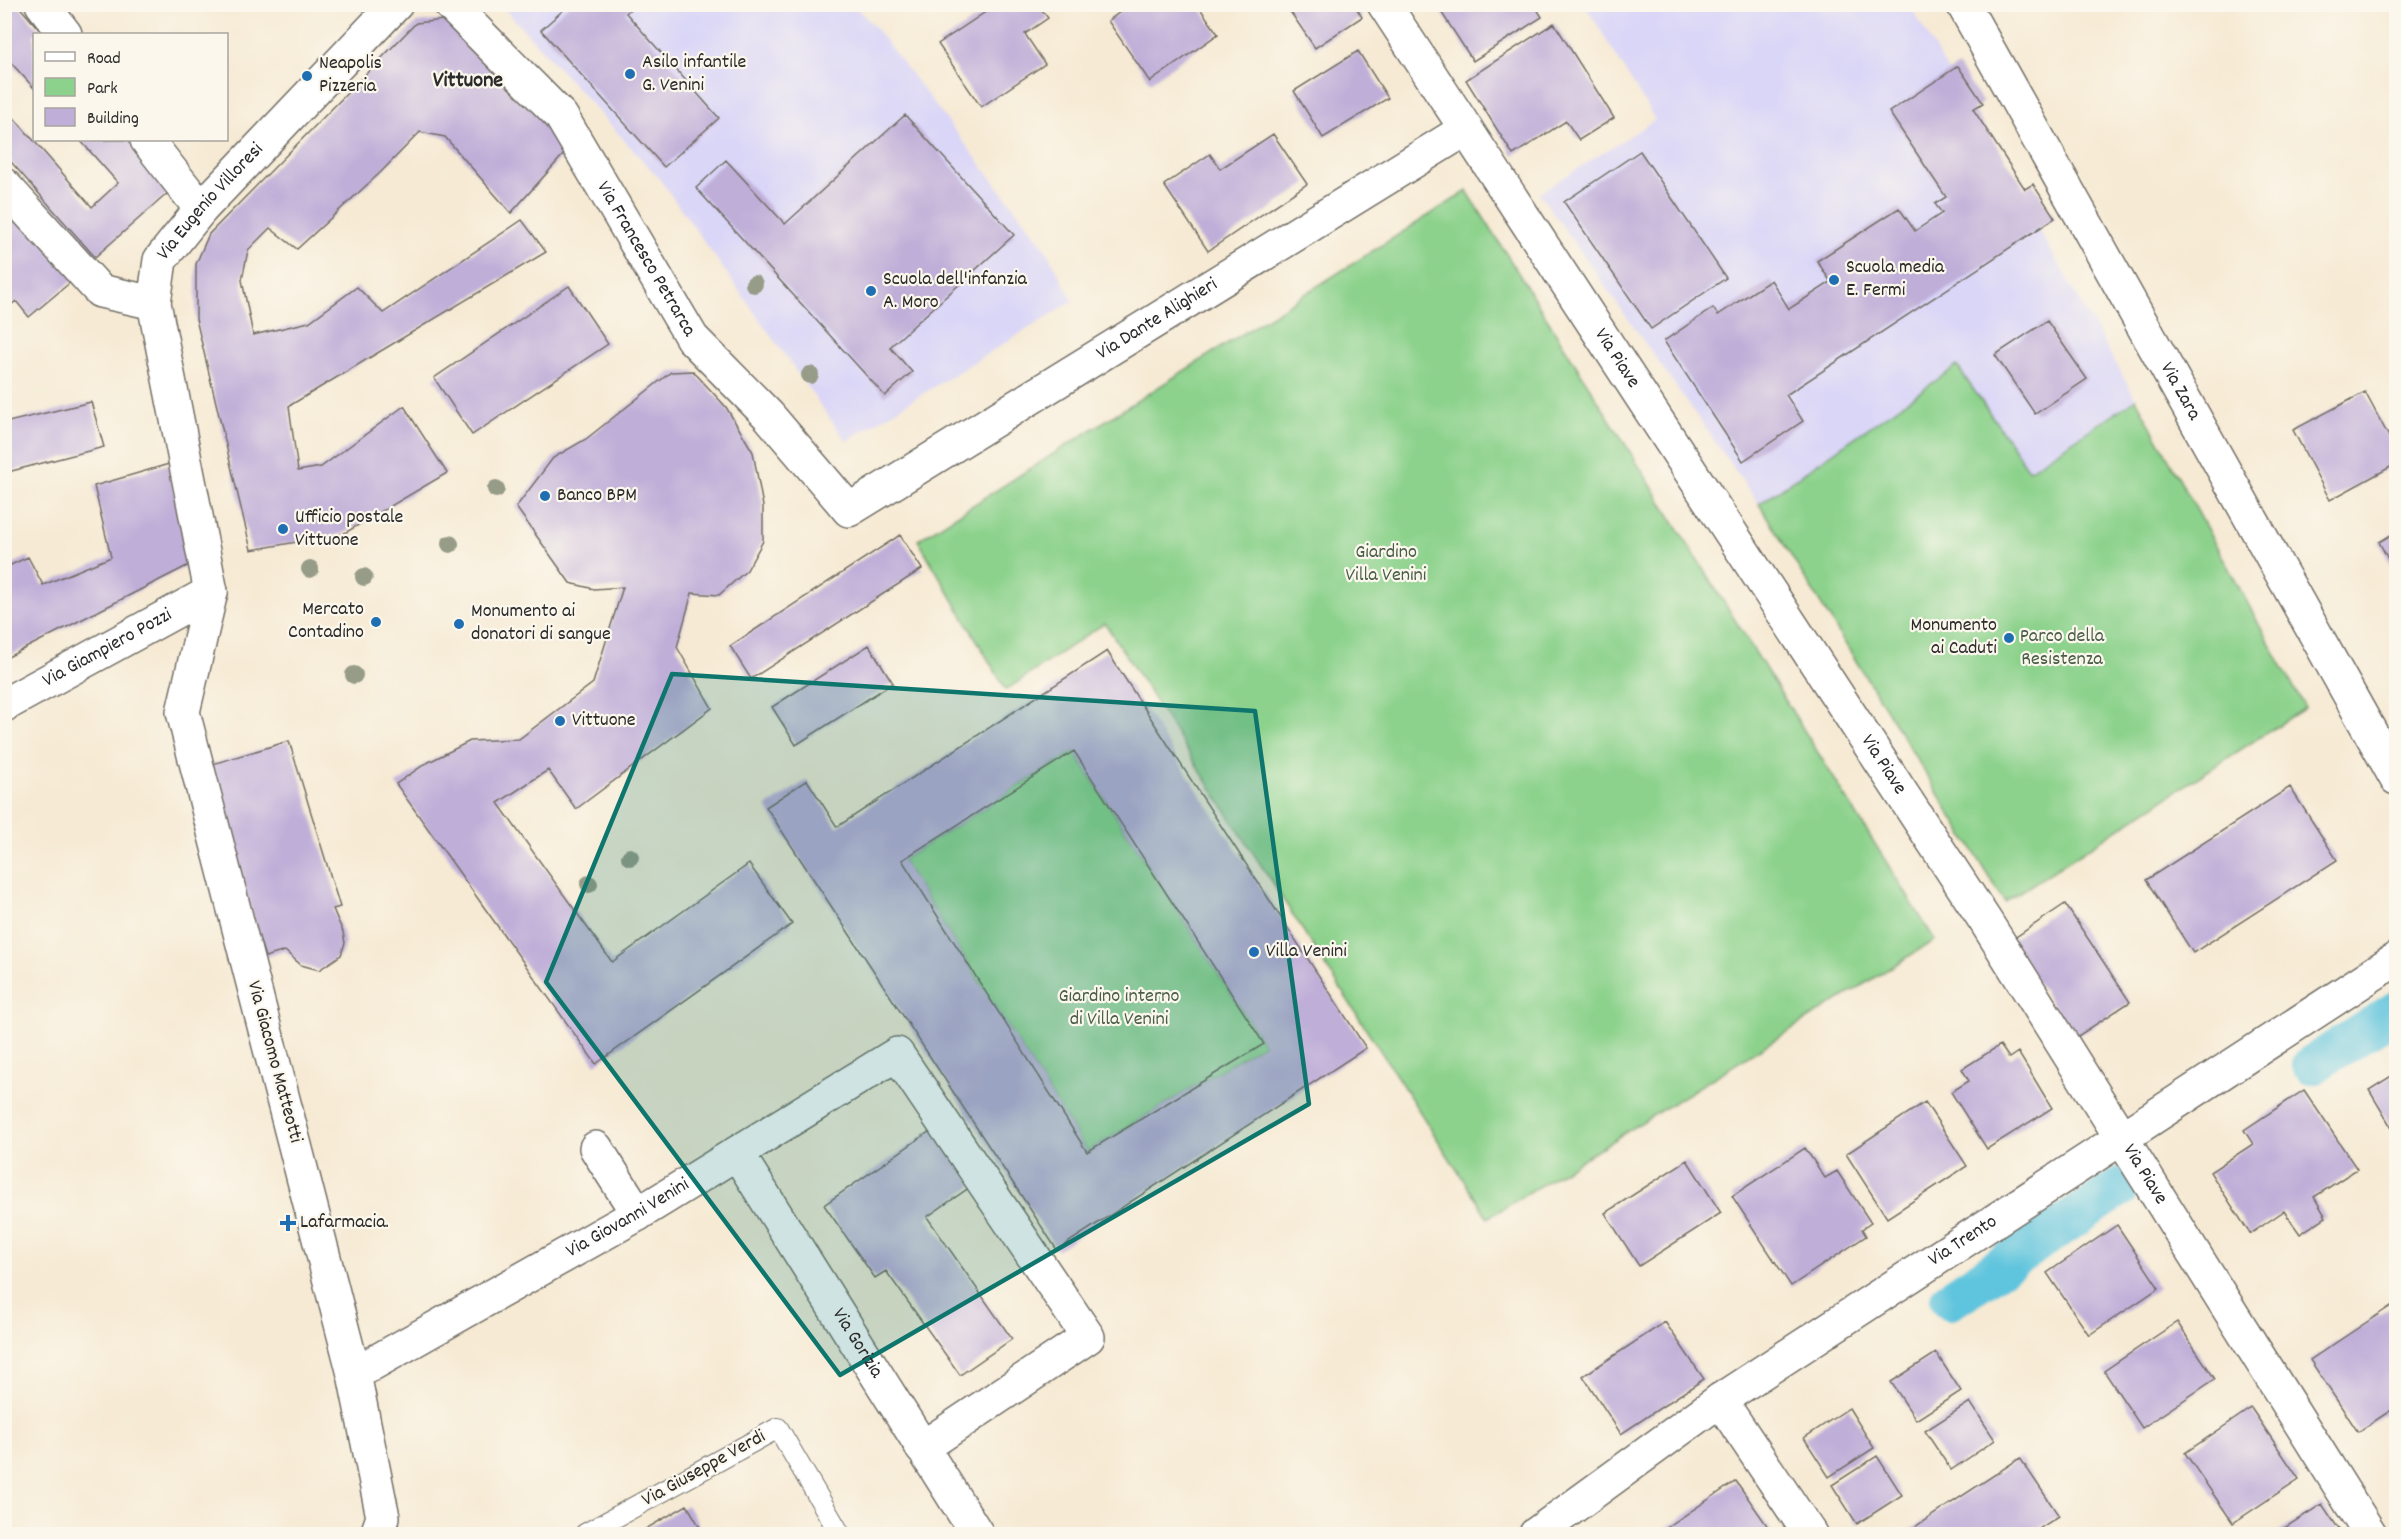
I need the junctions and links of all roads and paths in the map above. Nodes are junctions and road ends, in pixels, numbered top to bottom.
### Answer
1 (42, 4) edge
2 (396, 4) edge
3 (450, 4) edge
4 (1384, 4) edge
5 (1963, 4) edge
6 (64, 33) edge
7 (1466, 129) junction
8 (148, 141) edge
9 (4, 185) edge
10 (201, 209) junction
11 (154, 303) junction
12 (849, 510) joint
13 (211, 592) junction
14 (4, 705) edge
15 (2397, 778) edge
16 (2397, 959) edge
17 (2121, 1137) junction
18 (596, 1148) dead end
19 (737, 1153) junction
20 (638, 1214) junction
21 (354, 1374) junction
22 (1720, 1400) junction
23 (922, 1448) junction
24 (377, 1534) edge
25 (585, 1534) edge
26 (840, 1534) edge
27 (977, 1534) edge
28 (1536, 1534) edge
29 (1810, 1534) edge
30 (2370, 1534) edge

1 - 6 street
2 - 10 street, Via Eugenio Villoresi
3 - 12 street, Via Francesco Petrarca
4 - 7 street, Via Piave
5 - 15 street, Via Zara
7 - 12 street, Via Dante Alighieri
7 - 17 street, Via Piave
8 - 10 street
9 - 11 street
10 - 11 street, Via Eugenio Villoresi
11 - 13 street, Via Eugenio Villoresi
13 - 14 street, Via Giampiero Pozzi
13 - 21 street, Via Giacomo Matteotti
16 - 17 street, Via Trento
17 - 22 street, Via Trento
17 - 30 street, Via Piave
18 - 20 street
19 - 20 street, Via Giovanni Venini
19 - 23 street, Via Gorizia
19 - 23 street, Via Giovanni Venini
20 - 21 street, Via Giovanni Venini
21 - 24 street, Via Giacomo Matteotti
22 - 28 street, Via Trento
22 - 29 street
23 - 27 street, Via Gorizia
25 - 26 lane, Via Giuseppe Verdi

